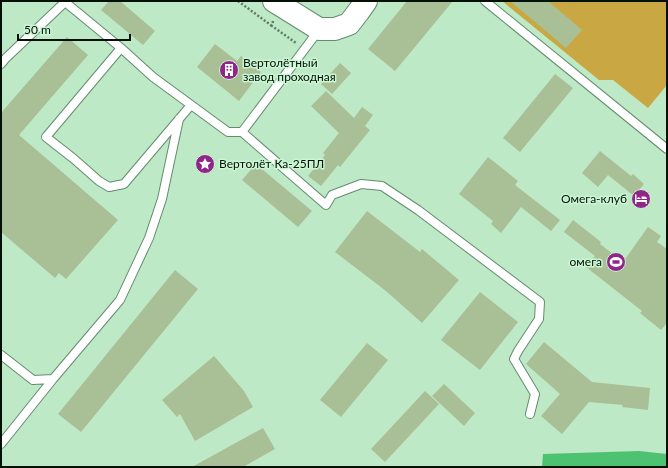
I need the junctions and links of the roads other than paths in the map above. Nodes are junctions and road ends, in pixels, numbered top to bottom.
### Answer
1 (274, 1) edge
2 (485, 1) edge
3 (363, 4) edge
4 (296, 9) edge
5 (319, 29) junction
6 (121, 48) junction
7 (1, 64) edge
8 (191, 105) junction
9 (179, 118) junction
10 (242, 132) junction
11 (667, 150) edge
12 (1, 355) edge
13 (53, 379) junction
14 (530, 414) dead end
15 (1, 444) edge

1 - 4 main road
2 - 11 lane
3 - 5 main road
4 - 5 main road
5 - 10 lane
6 - 7 lane
6 - 8 lane
6 - 9 lane
8 - 9 lane
8 - 10 lane
9 - 13 lane
10 - 14 lane
12 - 13 lane
13 - 15 lane

